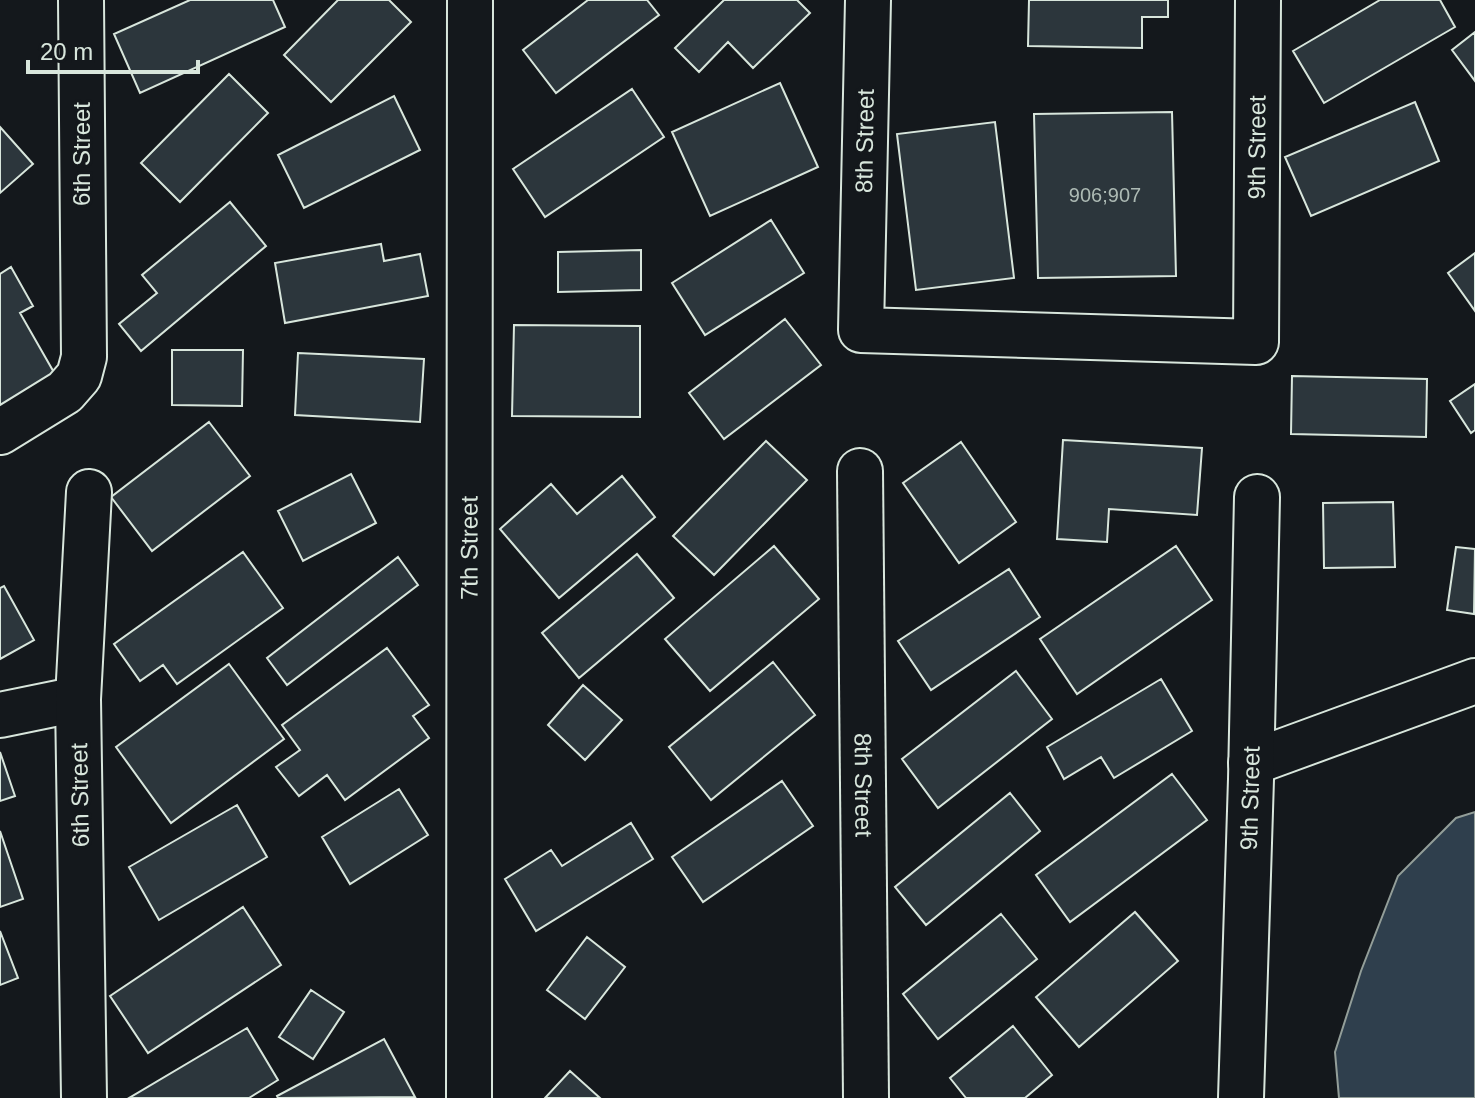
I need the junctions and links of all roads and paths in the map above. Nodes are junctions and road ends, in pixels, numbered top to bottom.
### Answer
1 (81, 0) edge
2 (470, 0) edge
3 (868, 0) edge
4 (1258, 0) edge
5 (1256, 342) joint
6 (0, 432) edge
7 (860, 471) dead end
8 (89, 492) dead end
9 (1257, 497) dead end
10 (1475, 681) edge
11 (78, 699) junction
12 (0, 715) edge
13 (1251, 763) junction
14 (84, 1098) edge
15 (469, 1098) edge
16 (866, 1098) edge
17 (1241, 1098) edge

1 - 6 street, 6th Street
2 - 15 street, 7th Street
3 - 5 street, 8th Street
4 - 5 street, 9th Street
7 - 16 street, 8th Street
8 - 11 street, 6th Street
9 - 13 street, 9th Street
10 - 13 street
11 - 12 street
11 - 14 street, 6th Street
13 - 17 street, 9th Street

